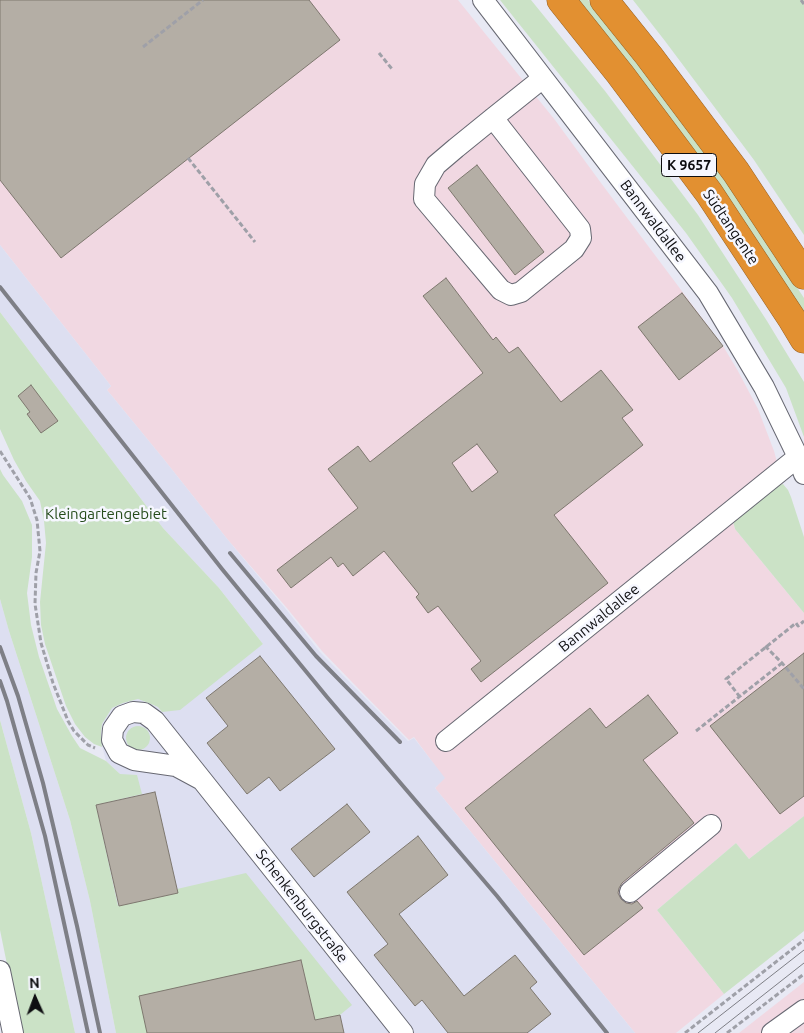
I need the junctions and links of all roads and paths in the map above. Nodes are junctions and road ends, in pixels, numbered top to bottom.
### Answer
1 (203, 0) edge
2 (483, 0) edge
3 (561, 0) edge
4 (604, 0) edge
5 (801, 0) edge
6 (804, 4) edge
7 (143, 46) dead end
8 (379, 53) dead end
9 (392, 69) dead end
10 (543, 78) junction
11 (493, 118) junction
12 (188, 158) dead end
13 (254, 242) dead end
14 (804, 275) edge
15 (804, 339) edge
16 (0, 451) edge
17 (801, 465) edge
18 (804, 621) edge
19 (766, 646) junction
20 (782, 663) junction
21 (804, 689) edge
22 (740, 696) junction
23 (696, 731) dead end
24 (446, 741) dead end
25 (119, 753) junction
26 (202, 780) junction
27 (711, 825) dead end
28 (634, 885) dead end
29 (804, 940) edge
30 (0, 971) edge
31 (804, 974) edge
32 (804, 1010) edge
33 (13, 1033) edge
34 (403, 1033) edge
35 (685, 1033) edge
36 (727, 1033) edge
37 (772, 1033) edge

1 - 7 path
2 - 10 street, Bannwaldallee
3 - 15 highway, Südtangente / K 9657
4 - 14 highway, K 9657
5 - 6 path
8 - 9 path
10 - 11 street
10 - 17 street, Bannwaldallee
11 - 11 street
12 - 13 path
16 - 25 path
17 - 24 street, Bannwaldallee
18 - 19 path
19 - 20 path
19 - 22 path
20 - 21 path
20 - 22 path
22 - 23 path
25 - 26 street, Schenkenburgstraße
25 - 26 street, Schenkenburgstraße
26 - 34 street, Schenkenburgstraße
27 - 28 street
29 - 35 path
30 - 33 street
31 - 36 path
32 - 37 street

